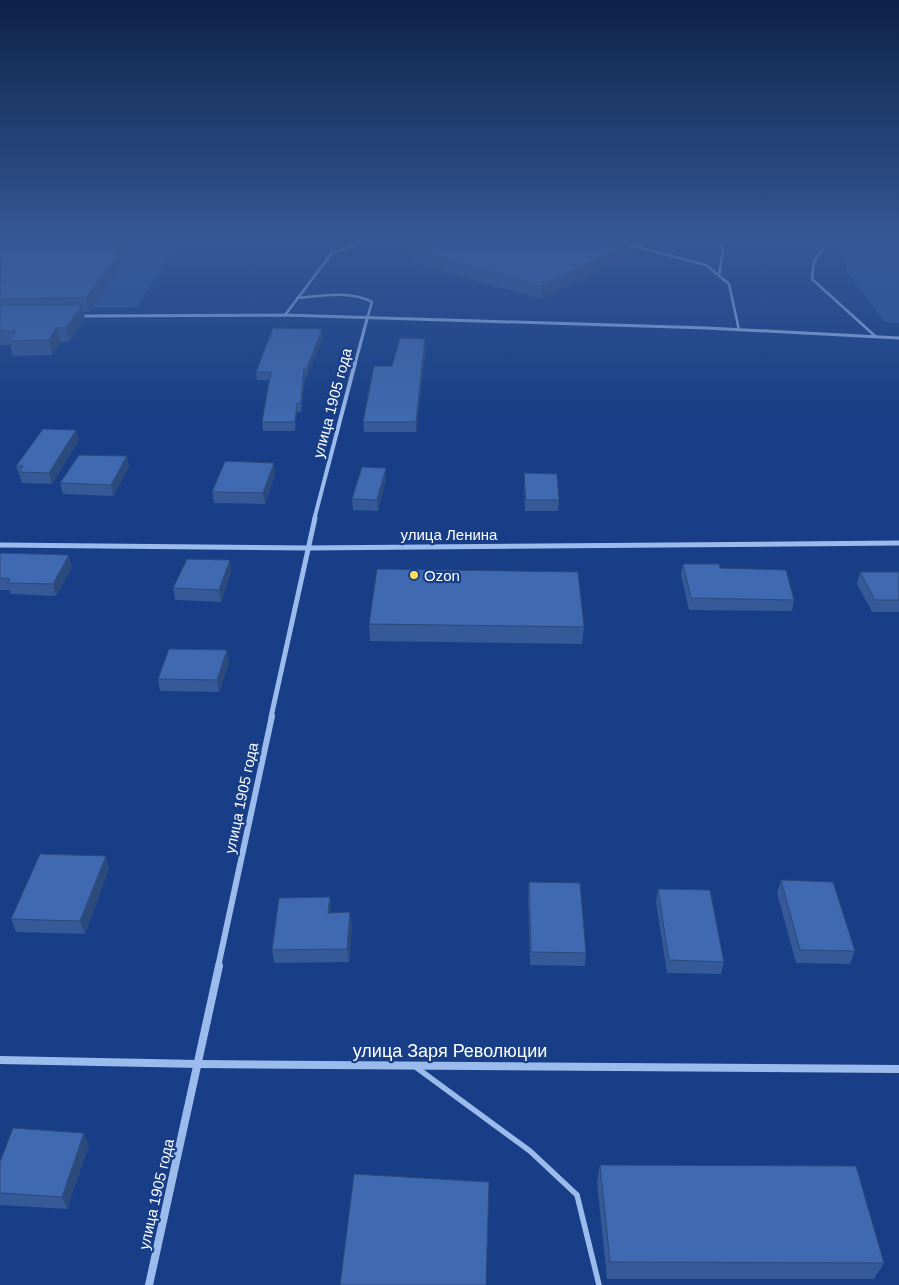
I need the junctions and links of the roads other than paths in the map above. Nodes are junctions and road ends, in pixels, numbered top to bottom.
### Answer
1 (294, 302) edge
2 (372, 302) edge
3 (733, 302) edge
4 (837, 302) edge
5 (285, 315) junction
6 (69, 316) edge
7 (367, 318) junction
8 (739, 330) junction
9 (875, 336) junction
10 (899, 338) edge
11 (899, 542) edge
12 (0, 545) edge
13 (307, 548) junction
14 (0, 1060) edge
15 (198, 1064) junction
16 (414, 1066) junction
17 (899, 1069) edge
18 (149, 1285) edge
19 (599, 1285) edge

1 - 5 lane
2 - 7 lane
3 - 8 lane
4 - 9 lane
5 - 6 street
5 - 7 street
7 - 8 street
7 - 13 street, улица 1905 года
8 - 9 street
9 - 10 street
11 - 13 street, улица Ленина
12 - 13 street, улица Ленина
13 - 15 street, улица 1905 года
14 - 15 street, улица Заря Революции
15 - 16 street, улица Заря Революции
15 - 18 street, улица 1905 года
16 - 17 street, улица Заря Революции
16 - 19 lane

